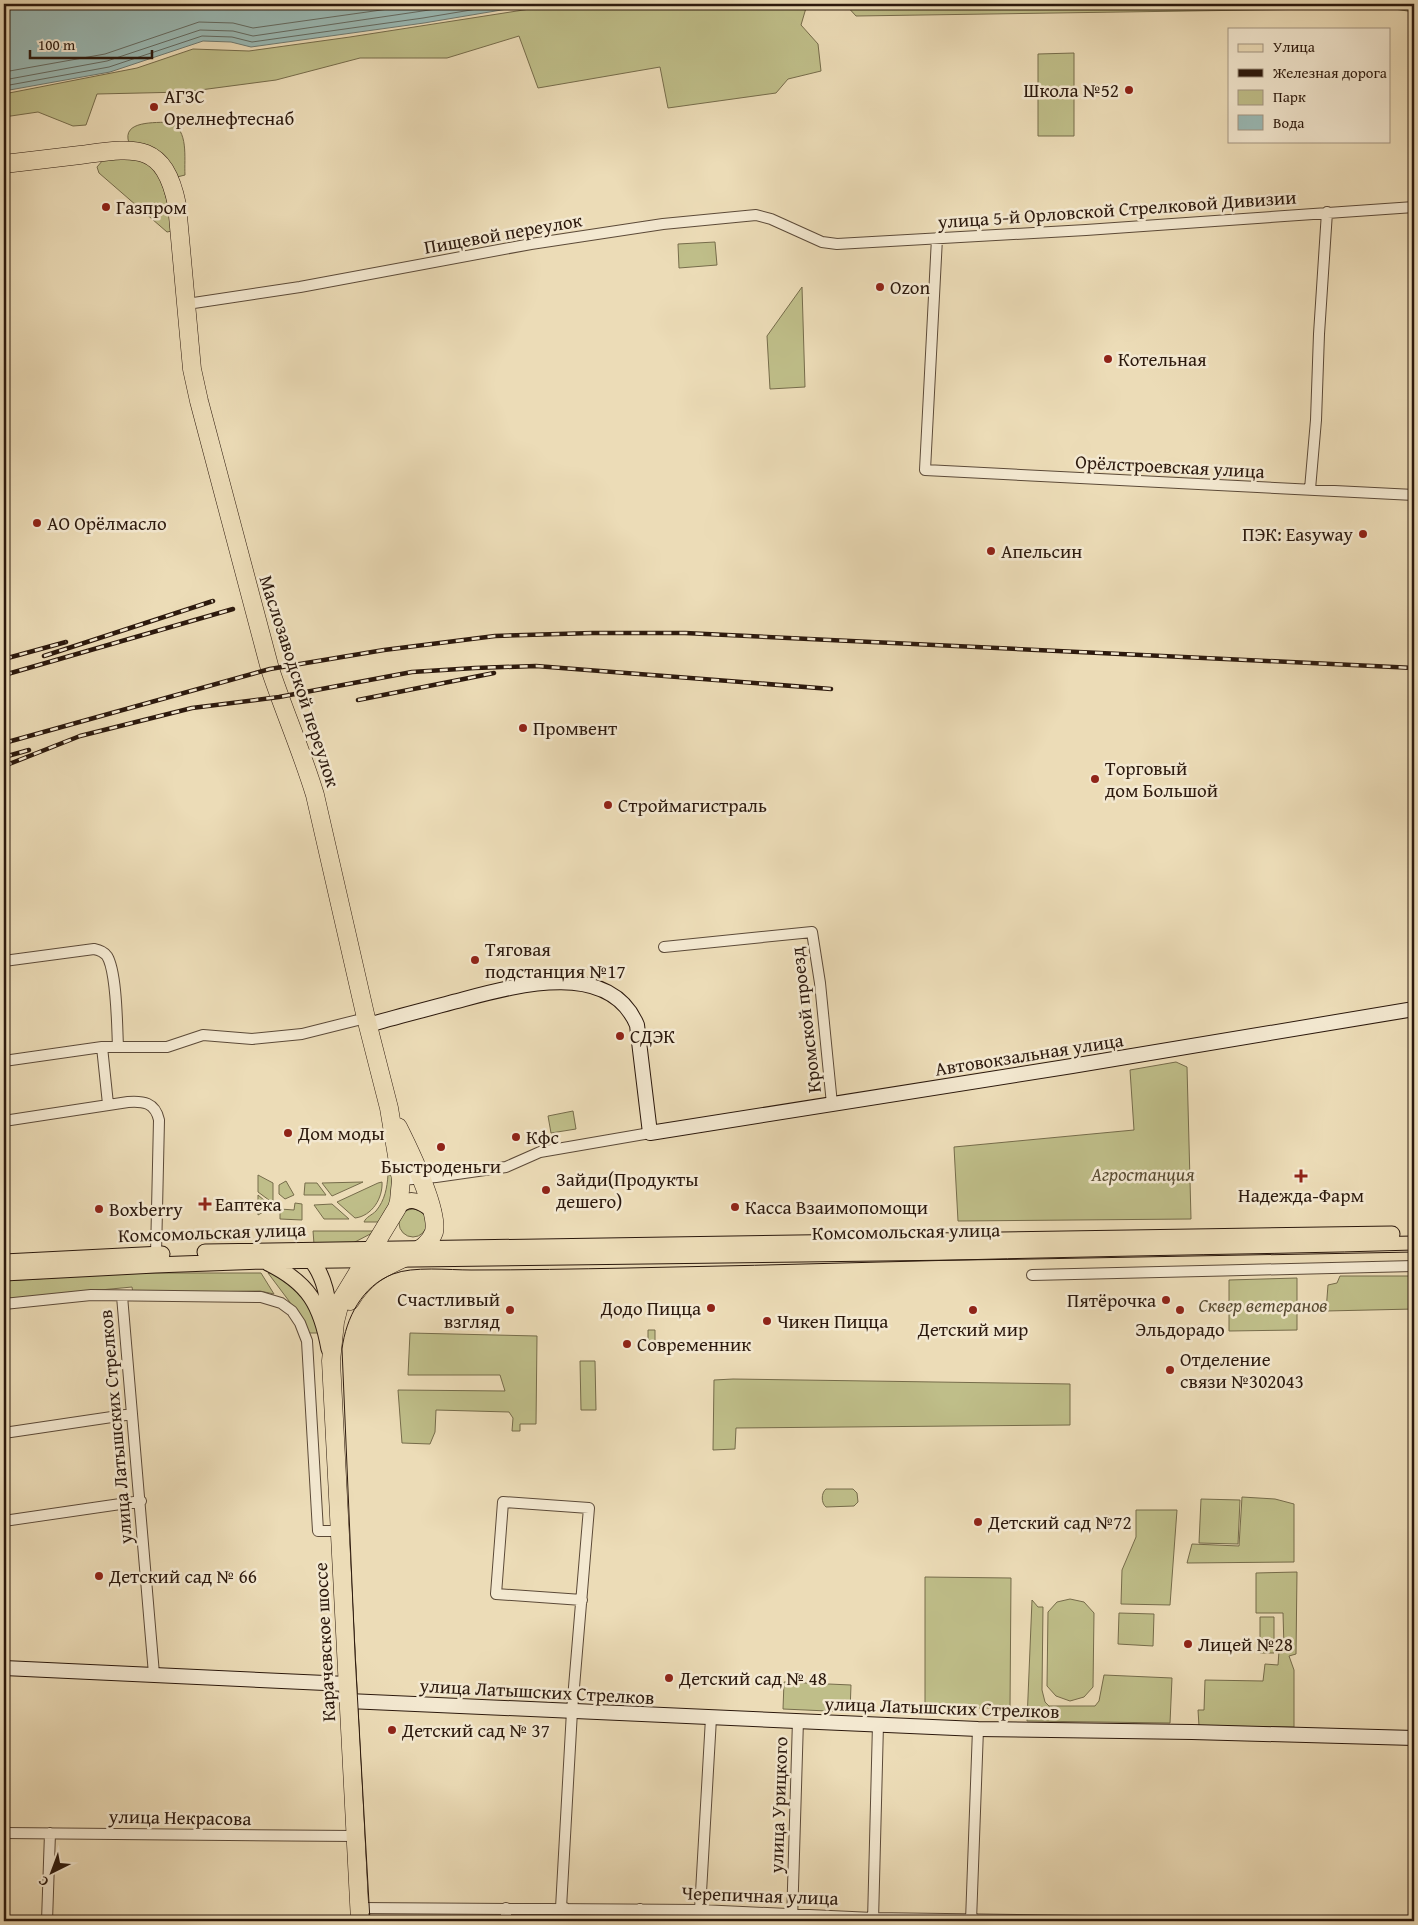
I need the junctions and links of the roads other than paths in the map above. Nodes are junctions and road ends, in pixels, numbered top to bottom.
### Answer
1 (4, 164) edge
2 (1414, 207) edge
3 (1327, 212) junction
4 (938, 238) junction
5 (822, 242) joint
6 (187, 304) junction
7 (1310, 488) junction
8 (1414, 495) edge
9 (664, 947) dead end
10 (4, 961) edge
11 (1414, 1009) edge
12 (367, 1021) junction
13 (102, 1047) junction
14 (118, 1047) junction
15 (4, 1060) edge
16 (108, 1104) junction
17 (832, 1104) junction
18 (389, 1108) junction
19 (4, 1121) edge
20 (650, 1133) junction
21 (420, 1178) junction
22 (401, 1180) junction
23 (393, 1214) junction
24 (434, 1217) junction
25 (1414, 1234) edge
26 (1414, 1244) edge
27 (422, 1248) junction
28 (463, 1248) junction
29 (156, 1254) junction
30 (395, 1254) junction
31 (367, 1255) junction
32 (307, 1256) junction
33 (264, 1261) junction
34 (4, 1262) edge
35 (1414, 1266) edge
36 (4, 1273) edge
37 (1032, 1275) dead end
38 (122, 1296) junction
39 (4, 1304) edge
40 (331, 1361) junction
41 (132, 1414) junction
42 (4, 1433) edge
43 (141, 1501) junction
44 (4, 1521) edge
45 (340, 1531) junction
46 (582, 1600) junction
47 (4, 1668) edge
48 (154, 1674) junction
49 (348, 1692) junction
50 (572, 1711) junction
51 (711, 1718) junction
52 (798, 1720) junction
53 (878, 1724) junction
54 (978, 1729) junction
55 (1414, 1738) edge
56 (4, 1833) edge
57 (50, 1834) junction
58 (355, 1836) junction
59 (506, 1908) junction
60 (563, 1908) junction
61 (640, 1909) junction
62 (700, 1910) junction
63 (359, 1915) edge
64 (792, 1917) edge
65 (873, 1920) edge
66 (971, 1920) edge
67 (48, 1921) edge
68 (506, 1921) edge
69 (564, 1921) edge
70 (640, 1921) edge
71 (697, 1921) edge
72 (1087, 1921) edge

1 - 6 highway, Маслозаводской переулок
2 - 3 street, улица 5-й Орловской Стрелковой Дивизии
3 - 4 street, улица 5-й Орловской Стрелковой Дивизии
3 - 7 street
4 - 5 street, улица 5-й Орловской Стрелковой Дивизии
4 - 7 street, Орёлстроевская улица
5 - 6 street, Пищевой переулок
6 - 12 highway, Маслозаводской переулок
7 - 8 street, Орёлстроевская улица
9 - 17 street, Кромской проезд
10 - 14 street
11 - 17 street, Автовокзальная улица
12 - 14 street
12 - 18 highway, Маслозаводской переулок
12 - 20 street
13 - 14 street
13 - 15 street
13 - 16 street
16 - 19 street
16 - 29 street
17 - 20 street, Автовокзальная улица
18 - 21 highway, Маслозаводской переулок
18 - 22 highway, Маслозаводской переулок
20 - 21 street, Автовокзальная улица
21 - 22 street, Автовокзальная улица
21 - 24 highway, Маслозаводской переулок
22 - 23 highway, Маслозаводской переулок
23 - 24 main road
23 - 30 main road
23 - 31 highway
24 - 27 highway
24 - 28 main road
25 - 28 main road, Комсомольская улица
26 - 30 main road, Комсомольская улица
27 - 28 main road, Комсомольская улица
27 - 30 highway, Комсомольская улица
29 - 32 main road, Комсомольская улица
29 - 34 main road, Комсомольская улица
30 - 31 main road, Комсомольская улица
30 - 40 highway
31 - 32 main road, Комсомольская улица
31 - 40 highway
32 - 33 main road, Комсомольская улица
32 - 40 main road
33 - 36 main road, Комсомольская улица
33 - 40 main road
35 - 37 street
38 - 39 street
38 - 41 street, улица Латышских Стрелков
38 - 45 street
40 - 45 highway, Карачевское шоссе
41 - 42 street
41 - 43 street, улица Латышских Стрелков
43 - 44 street
43 - 48 street, улица Латышских Стрелков
45 - 49 highway, Карачевское шоссе
46 - 46 street
46 - 50 street
47 - 48 street, улица Латышских Стрелков
48 - 49 street, улица Латышских Стрелков
49 - 50 street, улица Латышских Стрелков
49 - 58 highway, Карачевское шоссе
50 - 51 street, улица Латышских Стрелков
50 - 60 street
51 - 52 street, улица Латышских Стрелков
51 - 62 street
52 - 53 street, улица Латышских Стрелков
52 - 64 street, улица Урицкого
53 - 54 street, улица Латышских Стрелков
53 - 65 street
54 - 55 street, улица Латышских Стрелков
54 - 66 street
56 - 57 street, улица Некрасова
57 - 58 street, улица Некрасова
57 - 67 street
58 - 63 highway, Карачевское шоссе
59 - 60 street, Черепичная улица
59 - 63 street, Черепичная улица
59 - 68 street
60 - 61 street, Черепичная улица
60 - 69 street
61 - 62 street, Черепичная улица
61 - 70 street
62 - 64 street, Черепичная улица
62 - 71 street
64 - 65 street, Черепичная улица
65 - 66 street, Черепичная улица
66 - 72 street, Черепичная улица

